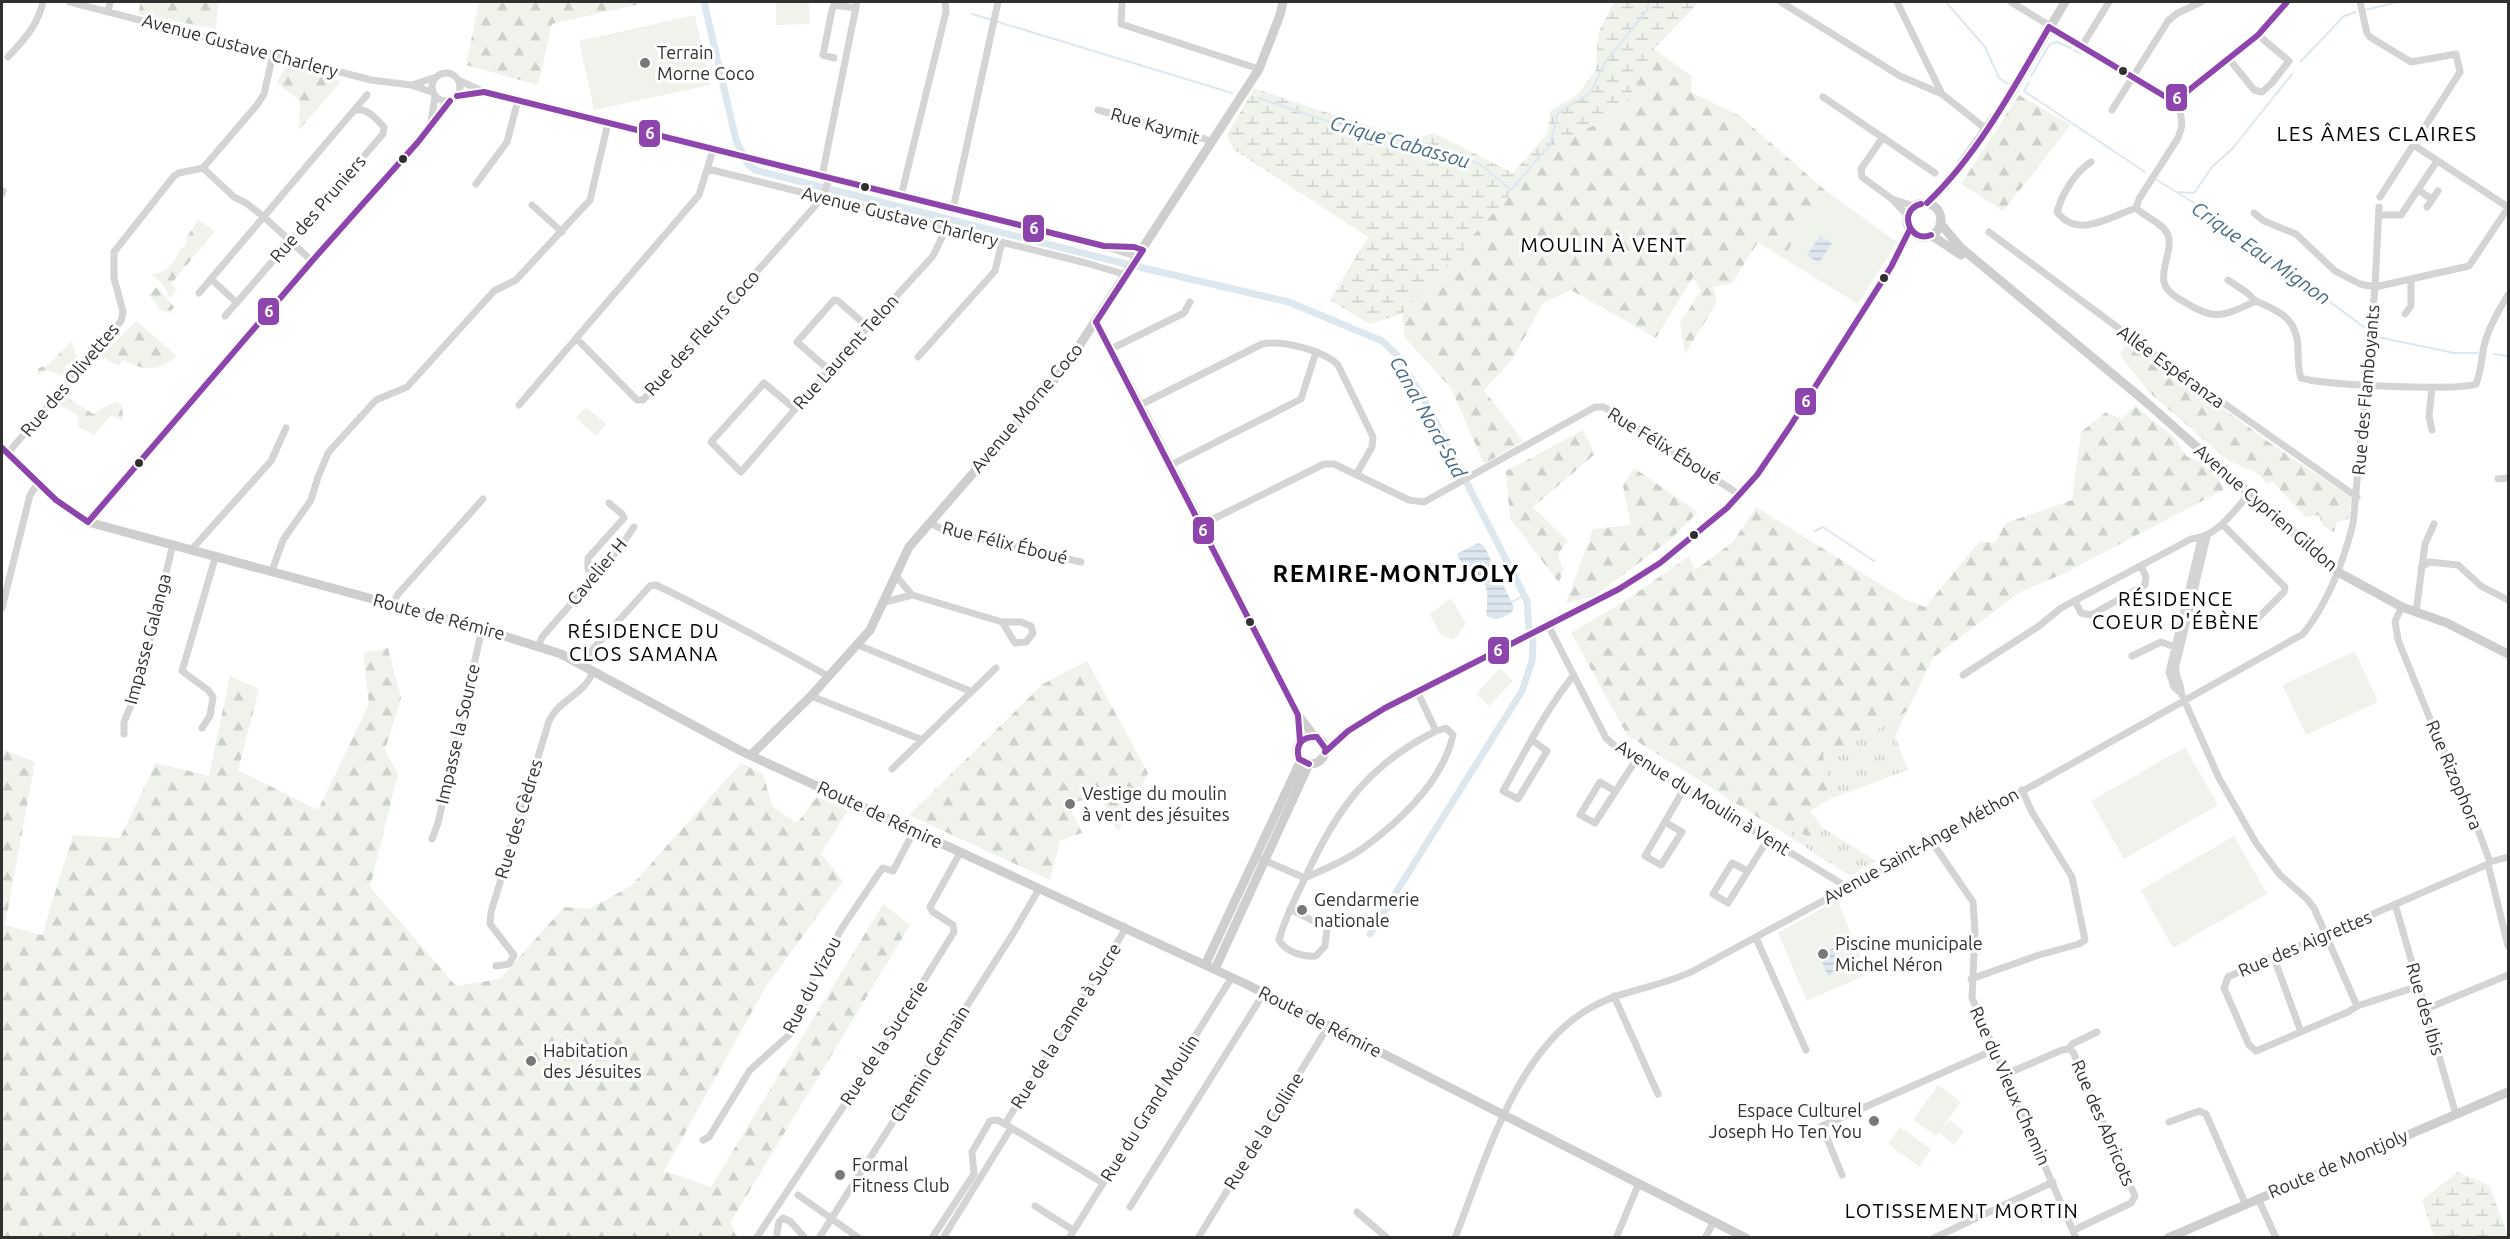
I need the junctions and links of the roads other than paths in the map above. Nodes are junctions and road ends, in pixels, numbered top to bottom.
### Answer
1 (43, 2) edge
2 (70, 2) edge
3 (110, 2) edge
4 (998, 2) edge
5 (1122, 2) edge
6 (1283, 2) edge
7 (1781, 2) edge
8 (1897, 2) edge
9 (2011, 2) edge
10 (2065, 2) edge
11 (2109, 2) edge
12 (2201, 2) edge
13 (2287, 2) edge
14 (2360, 2) edge
15 (945, 4) edge
16 (856, 5) edge
17 (108, 12) junction
18 (2049, 27) junction
19 (2258, 35) junction
20 (2082, 46) junction
21 (273, 55) junction
22 (8, 57) dead end
23 (834, 58) dead end
24 (2230, 60) junction
25 (1259, 69) junction
26 (1931, 75) junction
27 (2133, 76) junction
28 (436, 77) junction
29 (371, 80) junction
30 (458, 80) junction
31 (411, 85) junction
32 (1922, 86) junction
33 (484, 92) junction
34 (434, 94) junction
35 (1942, 94) junction
36 (367, 95) junction
37 (1823, 97) dead end
38 (454, 98) junction
39 (2179, 98) junction
40 (518, 100) junction
41 (356, 110) junction
42 (1098, 110) dead end
43 (2112, 110) dead end
44 (371, 114) junction
45 (608, 123) junction
46 (430, 126) junction
47 (1986, 129) junction
48 (1883, 137) junction
49 (1211, 143) junction
50 (2415, 146) junction
51 (712, 154) junction
52 (2437, 160) junction
53 (1964, 161) junction
54 (2091, 162) dead end
55 (203, 168) junction
56 (708, 169) junction
57 (1935, 173) dead end
58 (826, 178) junction
59 (476, 184) dead end
60 (2418, 190) junction
61 (2438, 191) dead end
62 (823, 196) junction
63 (901, 196) junction
64 (2380, 197) dead end
65 (1892, 199) junction
66 (2432, 199) junction
67 (1927, 203) junction
68 (532, 205) dead end
69 (1914, 206) junction
70 (2427, 207) dead end
71 (2136, 208) junction
72 (2508, 208) edge
73 (953, 209) junction
74 (1937, 209) junction
75 (2254, 213) dead end
76 (1908, 216) junction
77 (264, 217) junction
78 (1940, 223) junction
79 (946, 229) junction
80 (1910, 229) junction
81 (562, 232) junction
82 (1989, 232) dead end
83 (1931, 235) junction
84 (1920, 236) junction
85 (290, 240) junction
86 (1002, 242) junction
87 (1140, 254) junction
88 (312, 261) junction
89 (1891, 267) junction
90 (1126, 277) junction
91 (211, 279) junction
92 (2228, 280) dead end
93 (2411, 280) junction
94 (2375, 287) junction
95 (199, 293) dead end
96 (2508, 295) edge
97 (2256, 301) junction
98 (236, 302) junction
99 (1190, 302) dead end
100 (2405, 314) dead end
101 (225, 316) dead end
102 (1096, 322) junction
103 (2048, 322) junction
104 (868, 327) junction
105 (577, 339) junction
106 (1112, 349) junction
107 (1316, 352) junction
108 (918, 357) dead end
109 (829, 370) junction
110 (2365, 384) junction
111 (2432, 387) junction
112 (519, 405) dead end
113 (1140, 405) junction
114 (795, 410) junction
115 (286, 428) dead end
116 (2432, 430) dead end
117 (4, 451) edge
118 (1170, 465) junction
119 (1356, 475) junction
120 (2508, 478) edge
121 (2498, 479) dead end
122 (38, 483) junction
123 (1738, 494) junction
124 (2249, 494) junction
125 (2356, 497) junction
126 (483, 499) dead end
127 (609, 503) dead end
128 (88, 522) junction
129 (930, 523) junction
130 (2222, 524) junction
131 (2434, 524) dead end
132 (1201, 525) junction
133 (634, 527) dead end
134 (2204, 538) junction
135 (171, 544) junction
136 (192, 549) junction
137 (216, 555) junction
138 (1082, 562) dead end
139 (2141, 566) junction
140 (2421, 568) junction
141 (272, 572) junction
142 (2338, 572) junction
143 (594, 576) junction
144 (896, 576) junction
145 (2195, 576) junction
146 (912, 595) junction
147 (2508, 600) edge
148 (2074, 601) junction
149 (885, 602) junction
150 (393, 604) junction
151 (2402, 607) junction
152 (2, 608) edge
153 (2416, 612) junction
154 (2258, 618) dead end
155 (1002, 622) dead end
156 (1548, 625) junction
157 (482, 629) junction
158 (539, 645) junction
159 (858, 645) junction
160 (2175, 647) junction
161 (2508, 654) edge
162 (2132, 656) dead end
163 (582, 664) junction
164 (996, 668) dead end
165 (593, 670) junction
166 (1574, 675) junction
167 (1963, 675) dead end
168 (828, 676) junction
169 (1417, 691) junction
170 (970, 692) junction
171 (811, 696) junction
172 (2183, 696) junction
173 (1298, 715) junction
174 (202, 728) dead end
175 (1348, 731) junction
176 (1436, 731) junction
177 (124, 734) dead end
178 (1317, 738) junction
179 (920, 739) junction
180 (1532, 740) junction
181 (1300, 742) junction
182 (1325, 752) junction
183 (751, 755) junction
184 (1636, 760) junction
185 (1305, 762) junction
186 (892, 769) dead end
187 (1684, 789) junction
188 (2022, 790) junction
189 (1615, 791) junction
190 (1665, 822) junction
191 (914, 831) junction
192 (432, 839) dead end
193 (1768, 839) junction
194 (1932, 842) junction
195 (960, 853) junction
196 (2508, 857) edge
197 (1261, 858) junction
198 (2489, 863) junction
199 (1748, 871) junction
200 (1305, 878) junction
201 (1847, 887) junction
202 (1039, 889) junction
203 (2395, 904) junction
204 (1290, 909) junction
205 (2508, 912) edge
206 (2499, 914) junction
207 (1124, 926) junction
208 (2327, 935) junction
209 (1756, 938) junction
210 (2508, 946) edge
211 (2274, 958) junction
212 (1205, 965) junction
213 (496, 966) dead end
214 (1215, 969) junction
215 (2508, 975) edge
216 (1232, 977) junction
217 (1971, 979) junction
218 (2419, 986) junction
219 (1264, 993) junction
220 (1614, 996) junction
221 (2357, 1006) junction
222 (2426, 1009) junction
223 (1329, 1025) junction
224 (2097, 1032) dead end
225 (2301, 1032) junction
226 (2068, 1049) junction
227 (1806, 1050) dead end
228 (1994, 1050) junction
229 (2004, 1074) junction
230 (2508, 1092) edge
231 (1658, 1094) dead end
232 (1505, 1115) junction
233 (2456, 1115) junction
234 (2169, 1122) dead end
235 (1008, 1126) junction
236 (703, 1140) dead end
237 (1842, 1175) dead end
238 (2053, 1182) junction
239 (1103, 1183) junction
240 (1639, 1183) junction
241 (798, 1195) dead end
242 (2259, 1198) junction
243 (2246, 1203) junction
244 (1035, 1206) dead end
245 (1130, 1207) dead end
246 (1357, 1212) dead end
247 (833, 1218) junction
248 (1714, 1221) junction
249 (777, 1233) dead end
250 (1071, 1234) edge
251 (2076, 1235) edge
252 (855, 1236) edge
253 (757, 1237) edge
254 (805, 1238) edge
255 (819, 1238) edge
256 (932, 1238) edge
257 (943, 1238) edge
258 (1198, 1238) edge
259 (1387, 1238) edge
260 (1455, 1238) edge
261 (1616, 1238) edge
262 (1705, 1238) edge
263 (1746, 1238) edge
264 (1934, 1238) edge
265 (2168, 1238) edge
266 (2276, 1238) edge

1 - 22 street
2 - 17 street, Avenue Gustave Charlery
3 - 17 street
4 - 73 street
5 - 25 street
6 - 25 street, Avenue Morne Coco
7 - 32 street
8 - 26 street
9 - 18 street
10 - 18 street
11 - 20 street
12 - 27 street
13 - 19 street
14 - 50 street
15 - 63 street
16 - 23 street
16 - 58 street
17 - 21 street, Avenue Gustave Charlery
18 - 20 street
18 - 47 street
19 - 24 street
19 - 24 street
20 - 27 street
21 - 29 street, Avenue Gustave Charlery
21 - 55 street
24 - 39 street
25 - 49 street, Avenue Morne Coco
26 - 32 street
26 - 35 street
27 - 39 street
27 - 43 street
28 - 30 street
28 - 31 street, Avenue Gustave Charlery
28 - 34 street
29 - 31 street, Avenue Gustave Charlery
29 - 36 street, Rue des Pruniers
30 - 33 street, Avenue Gustave Charlery
30 - 38 street
31 - 34 street, Avenue Gustave Charlery
32 - 35 street
33 - 38 street, Avenue Gustave Charlery
33 - 40 street, Avenue Gustave Charlery
34 - 38 street
34 - 46 street
35 - 47 street
36 - 41 street, Rue des Pruniers
36 - 44 street, Rue des Pruniers
37 - 48 street
38 - 46 street
39 - 71 street
40 - 45 street, Avenue Gustave Charlery
40 - 59 street
41 - 44 street
41 - 77 street, Rue des Pruniers
42 - 49 street, Rue Kaymit
44 - 85 street, Rue des Pruniers
45 - 51 street, Avenue Gustave Charlery
45 - 81 street
46 - 88 street
47 - 53 street
48 - 57 street
48 - 65 street
49 - 87 street, Avenue Morne Coco
50 - 52 street
50 - 64 street
51 - 56 street
51 - 58 street, Avenue Gustave Charlery
52 - 60 street
52 - 72 street
53 - 67 street
53 - 74 street
54 - 71 street
55 - 77 street
55 - 117 street, Rue des Olivettes
56 - 62 street, Avenue Gustave Charlery
56 - 105 street
58 - 62 street
58 - 63 street, Avenue Gustave Charlery
60 - 66 street
60 - 94 street, Rue des Flamboyants
61 - 66 street
62 - 79 street, Avenue Gustave Charlery
62 - 105 street, Rue des Fleurs Coco
63 - 73 street, Avenue Gustave Charlery
65 - 69 street
65 - 76 street
66 - 70 street
67 - 69 street
67 - 74 street
68 - 81 street
69 - 76 street
71 - 97 street
72 - 93 street
73 - 87 street, Avenue Gustave Charlery
74 - 78 street
75 - 94 street
76 - 80 street
77 - 85 street
77 - 91 street, Rue des Pruniers
78 - 83 street
78 - 103 street, Avenue Cyprien Gildon
79 - 86 street, Avenue Gustave Charlery
79 - 104 street, Rue Laurent Telon
80 - 84 street
80 - 89 street
81 - 141 street
82 - 125 street, Allée Espéranza
83 - 84 street
83 - 103 street, Avenue Cyprien Gildon
84 - 89 street
85 - 88 street
85 - 98 street, Rue des Pruniers
86 - 90 street, Avenue Gustave Charlery
86 - 108 street
87 - 90 street, Avenue Morne Coco
88 - 128 street
89 - 123 street
90 - 102 street, Avenue Morne Coco
91 - 95 street, Rue des Pruniers
91 - 98 street
92 - 97 street
93 - 94 street
93 - 100 street
94 - 110 street, Rue des Flamboyants
96 - 111 street
97 - 110 street
98 - 101 street, Rue des Pruniers
99 - 106 street
102 - 106 street
102 - 129 street, Avenue Morne Coco
103 - 124 street, Avenue Cyprien Gildon
104 - 109 street, Rue Laurent Telon
104 - 109 street
105 - 112 street
106 - 113 street
107 - 113 street
107 - 118 street
107 - 119 street
109 - 114 street, Rue Laurent Telon
110 - 111 street
110 - 125 street, Rue des Flamboyants
111 - 116 street
113 - 118 street
114 - 114 street, Rue Laurent Telon
115 - 136 street
117 - 122 street, Route de Rémire
118 - 132 street
119 - 123 street, Rue Félix Éboué
119 - 132 street, Rue Félix Éboué
120 - 121 street
122 - 128 street, Route de Rémire
122 - 152 street
123 - 156 street
124 - 130 street
124 - 142 street, Avenue Cyprien Gildon
125 - 142 street, Rue des Flamboyants
126 - 150 street
127 - 143 street
128 - 135 street, Route de Rémire
129 - 138 street, Rue Félix Éboué
129 - 144 street, Avenue Morne Coco
130 - 134 street
130 - 154 street
131 - 140 street
132 - 173 street
133 - 143 street, Cavelier H
134 - 139 street
134 - 145 street
135 - 136 street, Route de Rémire
135 - 177 street, Impasse Galanga
136 - 137 street, Route de Rémire
137 - 141 street, Route de Rémire
137 - 174 street
139 - 148 street
139 - 148 street
140 - 147 street
140 - 153 street
141 - 150 street, Route de Rémire
142 - 151 street, Avenue Cyprien Gildon
142 - 172 street, Avenue Saint-Ange Méthon
143 - 158 street, Cavelier H
144 - 146 street
144 - 149 street, Avenue Morne Coco
145 - 160 street
145 - 172 street
146 - 149 street
146 - 155 street
148 - 167 street
149 - 159 street, Avenue Morne Coco
150 - 157 street, Route de Rémire
151 - 153 street, Avenue Cyprien Gildon
151 - 198 street, Rue Rizophora
153 - 161 street, Avenue Cyprien Gildon
156 - 166 street, Avenue du Moulin à Vent
156 - 169 street
157 - 158 street, Route de Rémire
157 - 192 street, Impasse la Source
158 - 163 street, Route de Rémire
159 - 168 street, Avenue Morne Coco
159 - 170 street
160 - 162 street
160 - 172 street
163 - 165 street, Route de Rémire
163 - 168 street
164 - 170 street
165 - 183 street, Route de Rémire
165 - 213 street, Rue des Cèdres
166 - 180 street
166 - 184 street, Avenue du Moulin à Vent
168 - 171 street, Avenue Morne Coco
169 - 175 street
169 - 176 street
170 - 179 street
171 - 179 street
171 - 183 street, Avenue Morne Coco
172 - 188 street, Avenue Saint-Ange Méthon
172 - 208 street
173 - 178 street
173 - 181 street
175 - 178 street
175 - 182 street
176 - 200 street
176 - 200 street
178 - 181 street
178 - 182 street
179 - 186 street
180 - 180 street
181 - 185 street
182 - 185 street
183 - 191 street, Route de Rémire
184 - 187 street, Avenue du Moulin à Vent
184 - 189 street
185 - 197 street
187 - 190 street
187 - 193 street, Avenue du Moulin à Vent
188 - 194 street, Avenue Saint-Ange Méthon
188 - 217 street
189 - 189 street
190 - 190 street
191 - 195 street, Route de Rémire
191 - 236 street, Rue du Vizou
193 - 199 street
193 - 201 street, Avenue du Moulin à Vent
194 - 201 street, Avenue Saint-Ange Méthon
194 - 217 street, Rue du Vieux Chemin
195 - 202 street, Route de Rémire
195 - 253 street, Rue de la Sucrerie
196 - 198 street, Rue des Aigrettes
197 - 200 street
197 - 212 street
197 - 214 street
198 - 203 street, Rue des Aigrettes
198 - 206 street, Rue Rizophora
199 - 199 street
200 - 204 street
201 - 209 street, Avenue Saint-Ange Méthon
202 - 207 street, Route de Rémire
202 - 247 street, Chemin Germain
203 - 208 street, Rue des Aigrettes
203 - 218 street, Rue des Ibis
204 - 204 street
205 - 206 street
206 - 210 street, Rue Rizophora
207 - 212 street, Route de Rémire
207 - 235 street, Rue de la Canne à Sucre
208 - 211 street, Rue des Aigrettes
208 - 221 street
209 - 220 street, Avenue Saint-Ange Méthon
209 - 227 street
211 - 225 street
211 - 225 street, Rue des Aigrettes
212 - 214 street, Route de Rémire
214 - 216 street, Route de Rémire
215 - 222 street
216 - 219 street, Route de Rémire
216 - 239 street, Rue du Grand Moulin
217 - 228 street, Rue du Vieux Chemin
218 - 221 street, Rue des Aigrettes
218 - 222 street, Rue des Ibis
219 - 223 street, Route de Rémire
219 - 245 street
220 - 231 street
220 - 232 street, Avenue Saint-Ange Méthon
221 - 225 street, Rue des Aigrettes
222 - 233 street, Rue des Ibis
223 - 232 street, Route de Rémire
223 - 258 street, Rue de la Colline
224 - 226 street
226 - 229 street, Rue des Abricots
226 - 251 street, Rue des Abricots
228 - 229 street, Rue du Vieux Chemin
228 - 237 street
229 - 238 street, Rue du Vieux Chemin
230 - 233 street, Route de Montjoly
232 - 240 street, Route de Rémire
232 - 260 street, Avenue Saint-Ange Méthon
233 - 242 street, Route de Montjoly
234 - 243 street
235 - 239 street
235 - 256 street
235 - 257 street, Rue de la Canne à Sucre
238 - 251 street, Rue du Vieux Chemin
238 - 264 street
239 - 250 street, Rue du Grand Moulin
240 - 248 street, Route de Rémire
240 - 261 street
241 - 247 street
242 - 243 street, Route de Montjoly
242 - 266 street
243 - 265 street, Route de Montjoly
244 - 250 street
246 - 259 street
247 - 252 street
247 - 255 street, Chemin Germain
248 - 262 street
248 - 263 street, Route de Rémire
249 - 254 street

